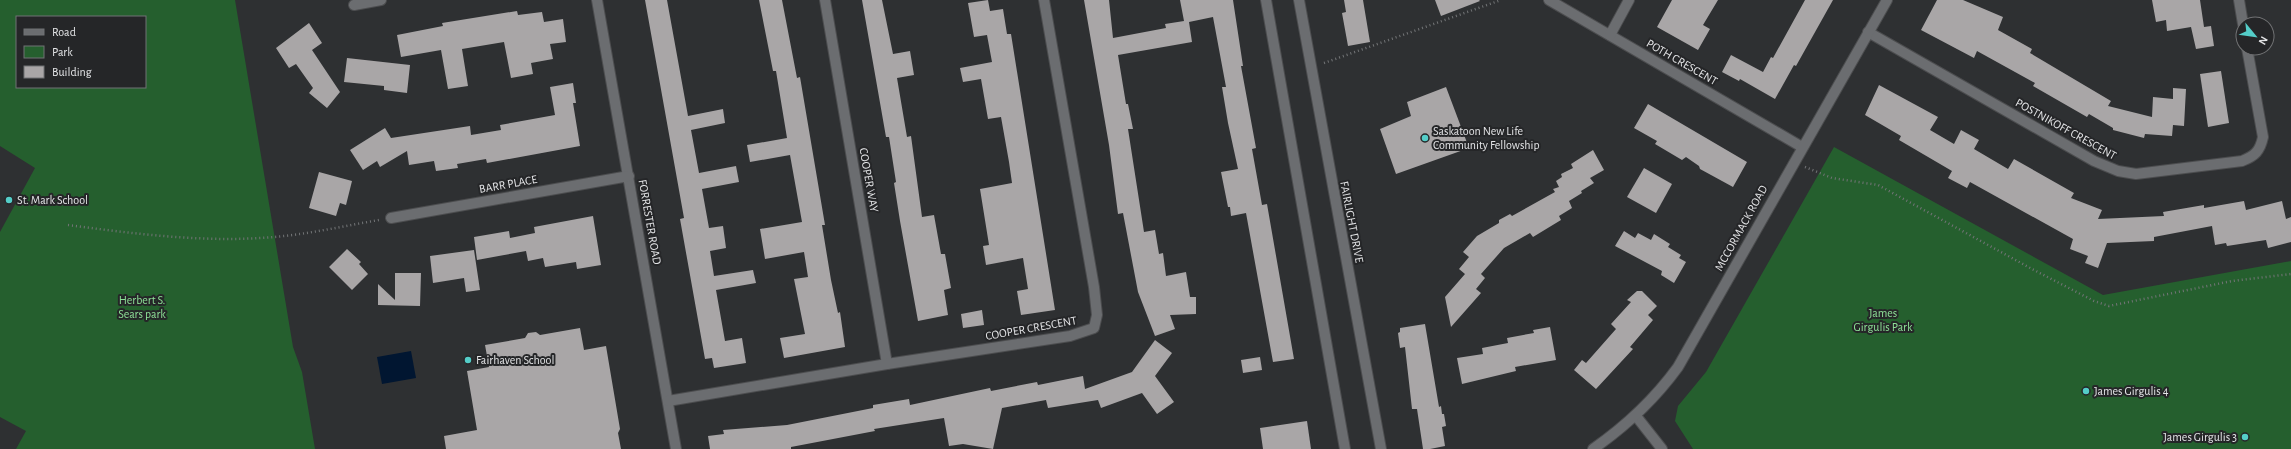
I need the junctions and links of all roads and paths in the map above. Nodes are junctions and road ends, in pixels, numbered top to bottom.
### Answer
1 (381, 0) edge
2 (597, 0) edge
3 (825, 0) edge
4 (1044, 0) edge
5 (1266, 0) edge
6 (1299, 0) edge
7 (1501, 0) edge
8 (1549, 0) edge
9 (1629, 0) edge
10 (1887, 0) edge
11 (2239, 0) edge
12 (354, 5) dead end
13 (2242, 16) edge
14 (1868, 32) junction
15 (1610, 35) junction
16 (2249, 56) edge
17 (1330, 61) dead end
18 (1802, 147) junction
19 (1794, 162) junction
20 (629, 176) junction
21 (391, 218) dead end
22 (363, 222) dead end
23 (68, 225) dead end
24 (2291, 274) edge
25 (888, 364) junction
26 (668, 401) junction
27 (1636, 416) junction
28 (676, 449) edge
29 (1345, 449) edge
30 (1381, 449) edge
31 (1593, 449) edge
32 (1662, 449) edge

1 - 12 street
2 - 20 street, FORRESTER ROAD
3 - 25 street, COOPER WAY
4 - 25 street, COOPER CRESCENT
5 - 29 street
6 - 30 street, FAIRLIGHT DRIVE
7 - 17 path
8 - 15 street, POTH CRESCENT
9 - 15 street
10 - 14 street, MCCORMACK ROAD
11 - 13 street
14 - 16 street, POSTNIKOFF CRESCENT
14 - 18 street, MCCORMACK ROAD
15 - 18 street, POTH CRESCENT
18 - 19 street, MCCORMACK ROAD
19 - 24 path
19 - 27 street, MCCORMACK ROAD
20 - 21 street, BARR PLACE
20 - 26 street, FORRESTER ROAD
22 - 23 path
25 - 26 street, COOPER CRESCENT
26 - 28 street, FORRESTER ROAD
27 - 31 street, MCCORMACK ROAD
27 - 32 street

